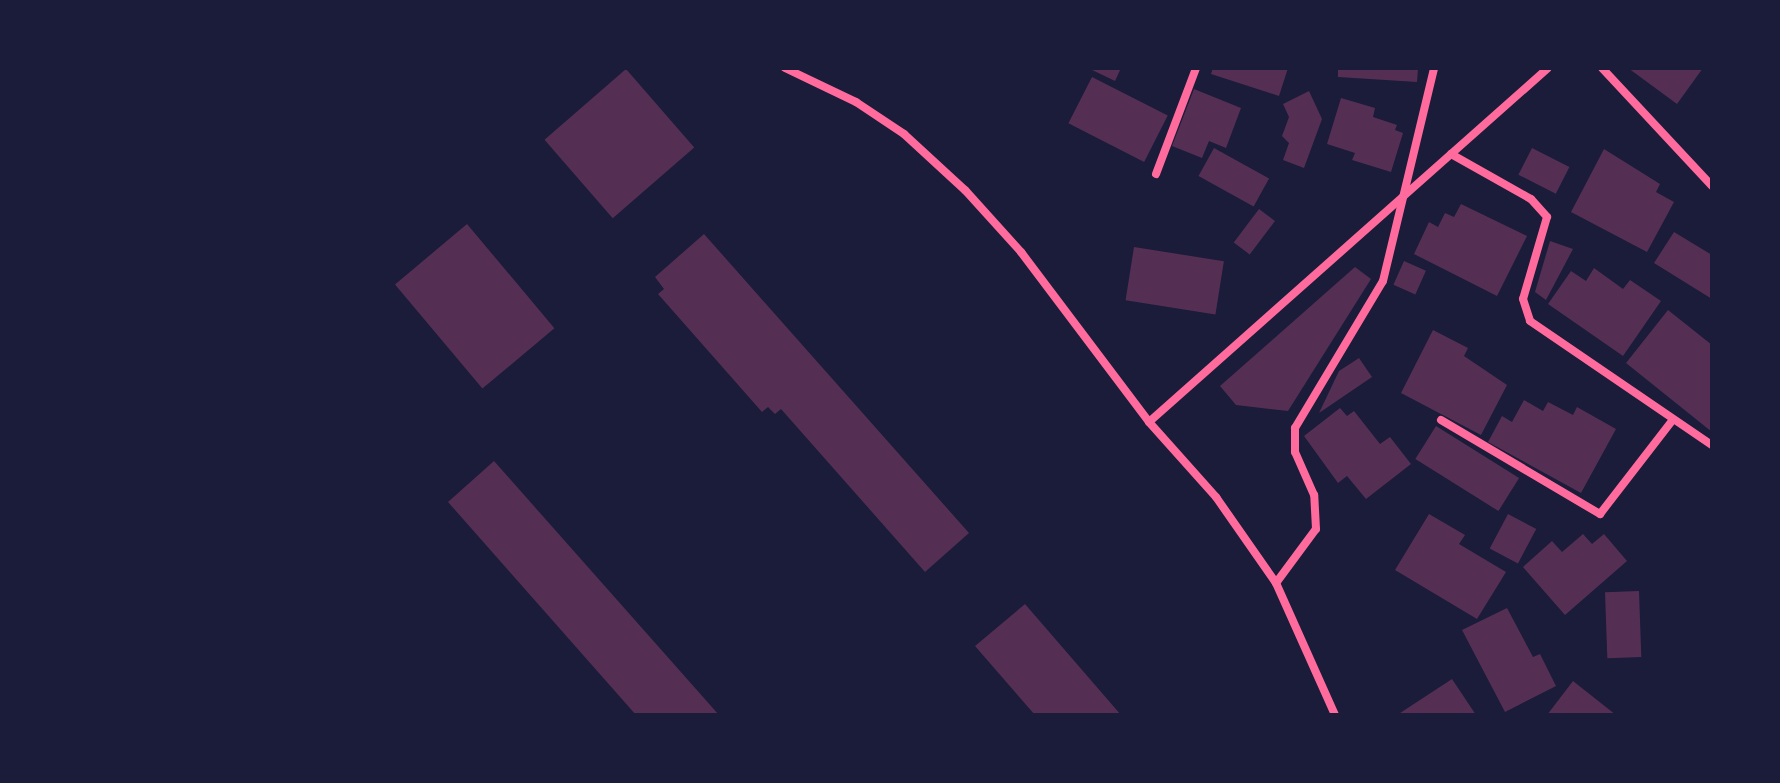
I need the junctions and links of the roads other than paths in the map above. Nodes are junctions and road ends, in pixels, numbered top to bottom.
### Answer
1 (785, 68) edge
2 (1196, 68) edge
3 (1434, 68) edge
4 (1548, 68) edge
5 (1602, 68) edge
6 (1451, 154) junction
7 (1156, 174) dead end
8 (1712, 186) edge
9 (1400, 199) junction
10 (1441, 420) dead end
11 (1672, 421) junction
12 (1149, 422) junction
13 (1712, 445) edge
14 (1276, 583) junction
15 (1335, 715) edge

1 - 12 street
2 - 7 street
3 - 9 street
4 - 6 street
5 - 8 street
6 - 9 street
6 - 11 street
9 - 12 street
9 - 14 street
10 - 11 street
11 - 13 street
12 - 14 street
14 - 15 street

